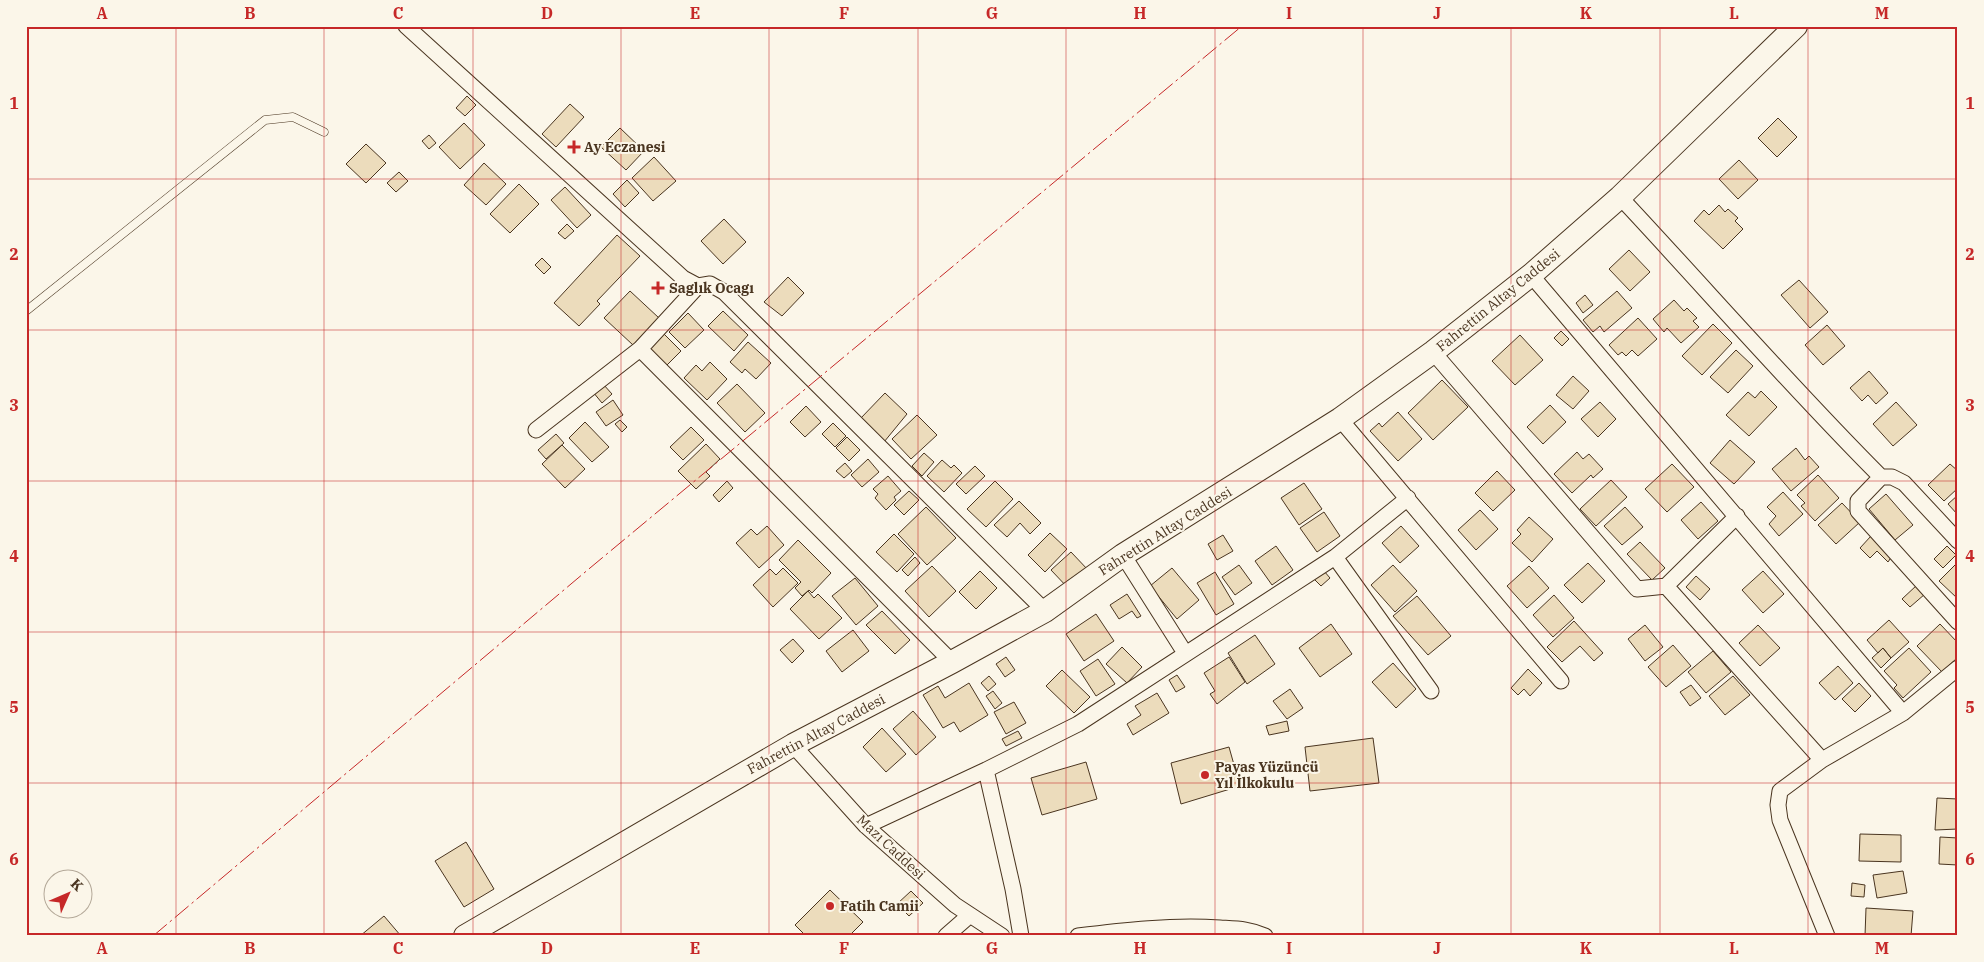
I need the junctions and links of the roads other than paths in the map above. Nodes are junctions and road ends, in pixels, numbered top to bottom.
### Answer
1 (406, 26) edge
2 (1796, 26) edge
3 (324, 132) dead end
4 (1620, 197) junction
5 (1531, 275) junction
6 (698, 286) junction
7 (26, 311) edge
8 (640, 349) junction
9 (1433, 352) junction
10 (1340, 419) junction
11 (536, 430) dead end
12 (1881, 477) junction
13 (1408, 498) junction
14 (1737, 516) junction
15 (1958, 541) edge
16 (1123, 555) junction
17 (1335, 557) junction
18 (1666, 586) junction
19 (1045, 611) junction
20 (1958, 622) edge
21 (1185, 653) junction
22 (952, 662) junction
23 (1958, 668) edge
24 (1561, 681) dead end
25 (1431, 691) dead end
26 (1903, 713) junction
27 (793, 745) junction
28 (1822, 760) junction
29 (986, 770) junction
30 (866, 826) junction
31 (970, 915) junction
32 (1151, 931) edge
33 (464, 936) edge
34 (946, 936) edge
35 (1002, 936) edge
36 (1021, 936) edge
37 (1078, 936) edge
38 (1265, 936) edge
39 (1827, 936) edge

1 - 6 street
2 - 4 street, Fahrettin Altay Caddesi
3 - 7 lane
4 - 5 street, Fahrettin Altay Caddesi
4 - 12 street
5 - 9 street, Fahrettin Altay Caddesi
5 - 14 street
6 - 8 street
6 - 19 street
8 - 11 street
8 - 22 street
9 - 10 street, Fahrettin Altay Caddesi
9 - 18 street
10 - 13 street
10 - 16 street, Fahrettin Altay Caddesi
12 - 15 street
12 - 20 street
13 - 17 street
13 - 24 street
14 - 18 street
14 - 26 street
16 - 19 street, Fahrettin Altay Caddesi
16 - 21 street
17 - 21 street
17 - 25 street
18 - 28 street
19 - 22 street, Fahrettin Altay Caddesi
21 - 29 street
22 - 27 street, Fahrettin Altay Caddesi
23 - 26 street
26 - 28 street
27 - 30 street, Mazı Caddesi
27 - 33 street, Fahrettin Altay Caddesi
28 - 39 street
29 - 30 street
29 - 36 street
30 - 31 street, Mazı Caddesi
31 - 34 street
31 - 35 street, Mazı Caddesi
32 - 37 street
32 - 38 street

